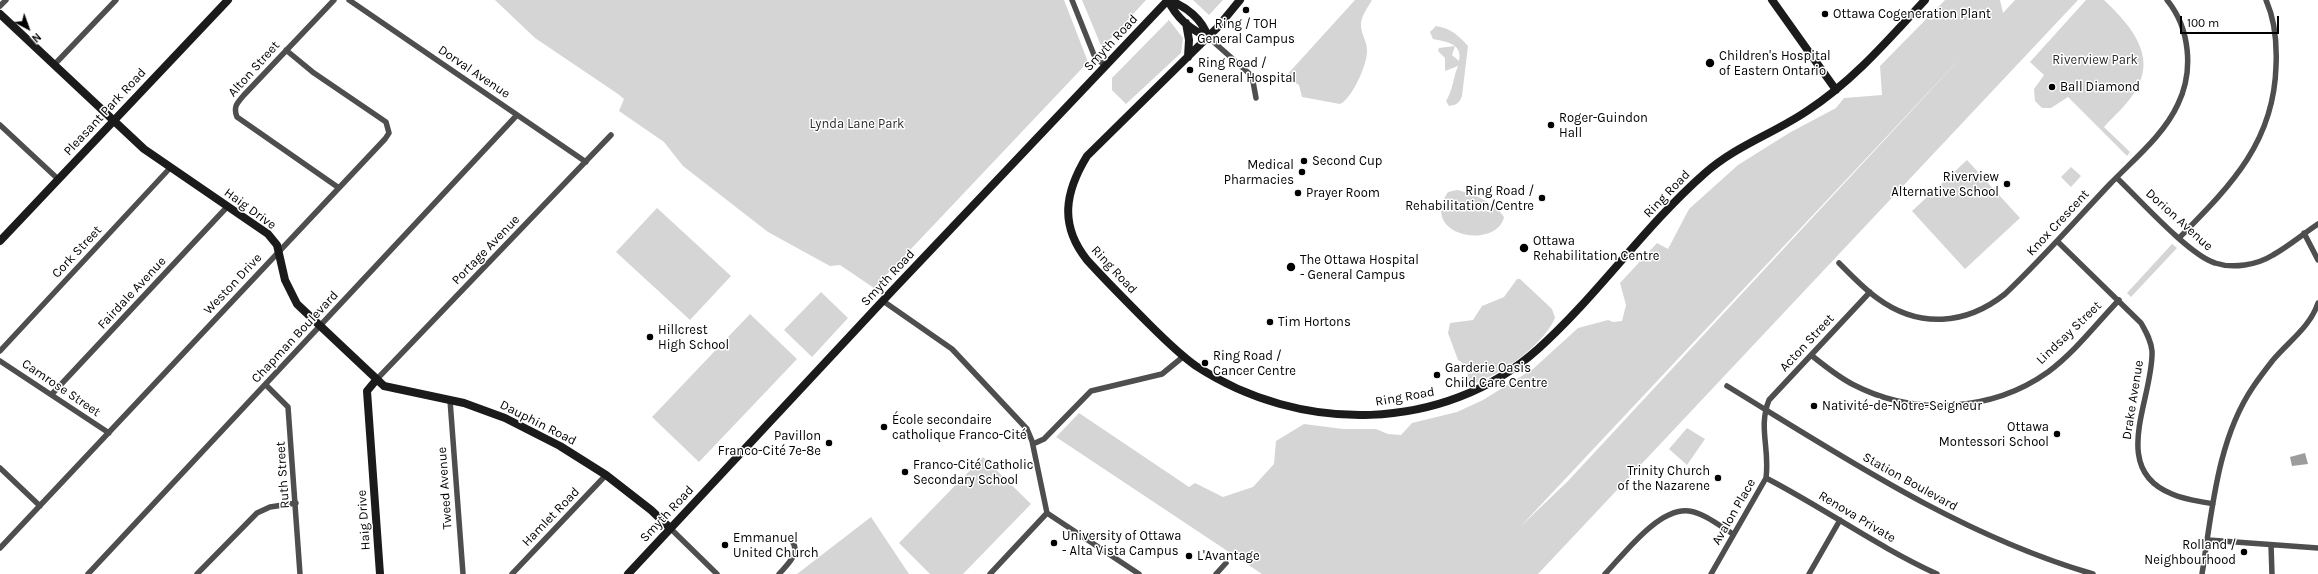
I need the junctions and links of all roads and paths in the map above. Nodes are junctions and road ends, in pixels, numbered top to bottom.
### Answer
1 (6, 0) edge
2 (116, 0) edge
3 (228, 0) edge
4 (334, 0) edge
5 (349, 0) edge
6 (1072, 0) edge
7 (1168, 0) edge
8 (1240, 0) edge
9 (1772, 0) edge
10 (1926, 0) edge
11 (2167, 0) edge
12 (2266, 0) edge
13 (0, 6) edge
14 (0, 14) edge
15 (1186, 23) junction
16 (1208, 37) junction
17 (286, 50) junction
18 (1188, 57) junction
19 (54, 65) junction
20 (1105, 66) junction
21 (1836, 90) junction
22 (1256, 98) dead end
23 (517, 115) junction
24 (113, 120) junction
25 (0, 125) edge
26 (611, 135) dead end
27 (586, 162) junction
28 (170, 168) junction
29 (2117, 178) junction
30 (58, 179) junction
31 (339, 188) junction
32 (227, 206) junction
33 (2318, 224) edge
34 (2304, 233) junction
35 (2179, 238) junction
36 (0, 241) edge
37 (2057, 241) junction
38 (278, 251) junction
39 (2318, 260) edge
40 (1839, 263) dead end
41 (1870, 292) junction
42 (2119, 300) junction
43 (882, 301) junction
44 (2318, 304) edge
45 (321, 326) junction
46 (0, 351) edge
47 (1811, 355) junction
48 (1184, 356) junction
49 (0, 361) edge
50 (377, 379) junction
51 (266, 384) junction
52 (1727, 386) dead end
53 (52, 394) junction
54 (450, 400) junction
55 (1765, 411) junction
56 (109, 433) junction
57 (1033, 444) junction
58 (0, 468) edge
59 (606, 475) junction
60 (1766, 478) junction
61 (296, 503) junction
62 (2214, 504) junction
63 (40, 506) junction
64 (1047, 513) junction
65 (1840, 520) junction
66 (670, 528) junction
67 (1733, 534) junction
68 (2208, 540) junction
69 (792, 541) dead end
70 (2271, 545) junction
71 (0, 548) edge
72 (2318, 548) edge
73 (1226, 562) dead end
74 (88, 574) edge
75 (197, 574) edge
76 (300, 574) edge
77 (380, 574) edge
78 (463, 574) edge
79 (512, 574) edge
80 (628, 574) edge
81 (717, 574) edge
82 (779, 574) edge
83 (990, 574) edge
84 (1139, 574) edge
85 (1216, 574) edge
86 (1605, 574) edge
87 (1711, 574) edge
88 (1809, 574) edge
89 (1937, 574) edge
90 (2093, 574) edge
91 (2202, 574) edge
92 (2272, 574) edge

1 - 13 street
2 - 19 street
3 - 24 street, Pleasant Park Road
4 - 17 street, Alton Street
5 - 23 street, Dorval Avenue
6 - 20 street
7 - 15 street
7 - 16 street
7 - 20 street, Smyth Road
8 - 16 street, Ring Road
9 - 21 street
10 - 21 street, Ring Road
11 - 29 street, Knox Crescent
12 - 35 street
14 - 19 street, Haig Drive
15 - 16 street
15 - 18 street
16 - 18 street, Ring Road
16 - 22 street
17 - 31 street, Weston Drive
17 - 31 street, Alton Street
18 - 48 street, Ring Road
19 - 24 street, Haig Drive
20 - 43 street, Smyth Road
21 - 48 street, Ring Road
23 - 27 street, Dorval Avenue
23 - 45 street, Chapman Boulevard
24 - 28 street, Haig Drive
24 - 30 street, Pleasant Park Road
25 - 30 street
26 - 27 street, Portage Avenue
27 - 50 street, Portage Avenue
28 - 32 street, Haig Drive
28 - 46 street, Cork Street
29 - 35 street, Dorion Avenue
29 - 37 street, Knox Crescent
30 - 36 street, Pleasant Park Road
31 - 38 street, Weston Drive
32 - 38 street, Haig Drive
32 - 53 street, Fairdale Avenue
33 - 34 street, Dorion Avenue
34 - 35 street, Dorion Avenue
34 - 39 street
37 - 41 street, Knox Crescent
37 - 42 street, Drake Avenue
38 - 45 street, Haig Drive
38 - 56 street, Weston Drive
40 - 41 street, Knox Crescent
41 - 47 street, Acton Street
42 - 47 street, Lindsay Street
42 - 62 street, Drake Avenue
43 - 57 street
43 - 66 street, Smyth Road
44 - 62 street
45 - 50 street, Haig Drive
45 - 51 street, Chapman Boulevard
47 - 55 street, Acton Street
48 - 57 street
49 - 53 street, Camrose Street
50 - 54 street, Dauphin Road
50 - 77 street, Haig Drive
51 - 61 street, Ruth Street
51 - 74 street, Chapman Boulevard
52 - 55 street, Station Boulevard
53 - 56 street, Camrose Street
54 - 59 street, Dauphin Road
54 - 78 street, Tweed Avenue
55 - 60 street, Avalon Place
55 - 90 street, Station Boulevard
56 - 63 street, Weston Drive
57 - 64 street
58 - 63 street
59 - 66 street, Dauphin Road
59 - 79 street, Hamlet Road
60 - 65 street, Renova Private
60 - 67 street, Avalon Place
61 - 75 street
61 - 76 street, Ruth Street
62 - 68 street
63 - 71 street, Weston Drive
64 - 83 street
64 - 84 street
65 - 88 street
65 - 89 street, Renova Private
66 - 80 street, Smyth Road
66 - 81 street
67 - 86 street
67 - 87 street, Avalon Place
68 - 70 street
68 - 91 street
69 - 82 street
70 - 72 street
70 - 92 street
73 - 85 street

